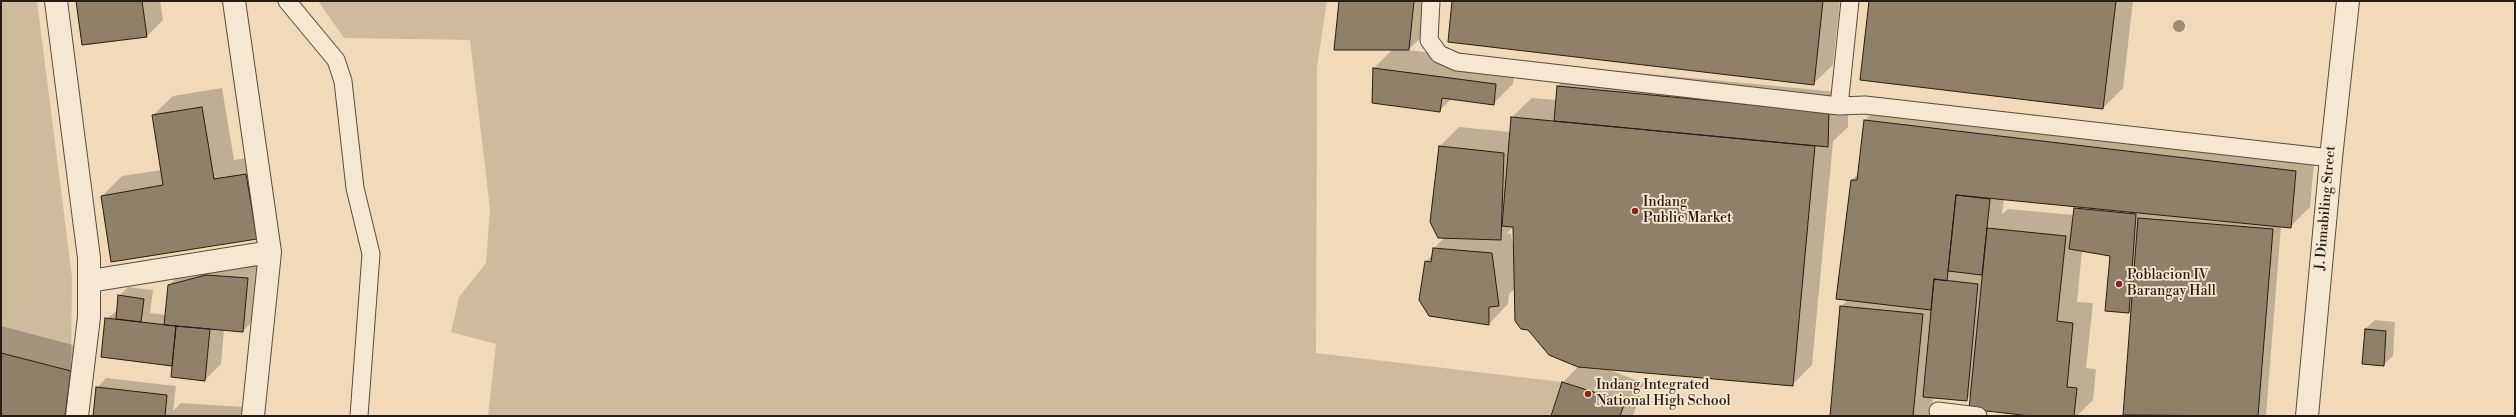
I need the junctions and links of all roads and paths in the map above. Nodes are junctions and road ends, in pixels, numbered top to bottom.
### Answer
1 (56, 1) edge
2 (234, 1) edge
3 (287, 1) edge
4 (1431, 1) edge
5 (1850, 1) edge
6 (2348, 1) edge
7 (1839, 106) junction
8 (2331, 158) junction
9 (270, 252) junction
10 (90, 281) junction
11 (1938, 411) dead end
12 (77, 416) edge
13 (253, 416) edge
14 (359, 416) edge
15 (1978, 416) edge
16 (2307, 416) edge

1 - 10 street
2 - 9 street
3 - 14 lane
4 - 7 lane
5 - 7 lane
6 - 8 street, J. Dimabiling Street
7 - 8 lane
8 - 16 street, J. Dimabiling Street
9 - 10 street
9 - 13 street
10 - 12 street
11 - 15 lane

